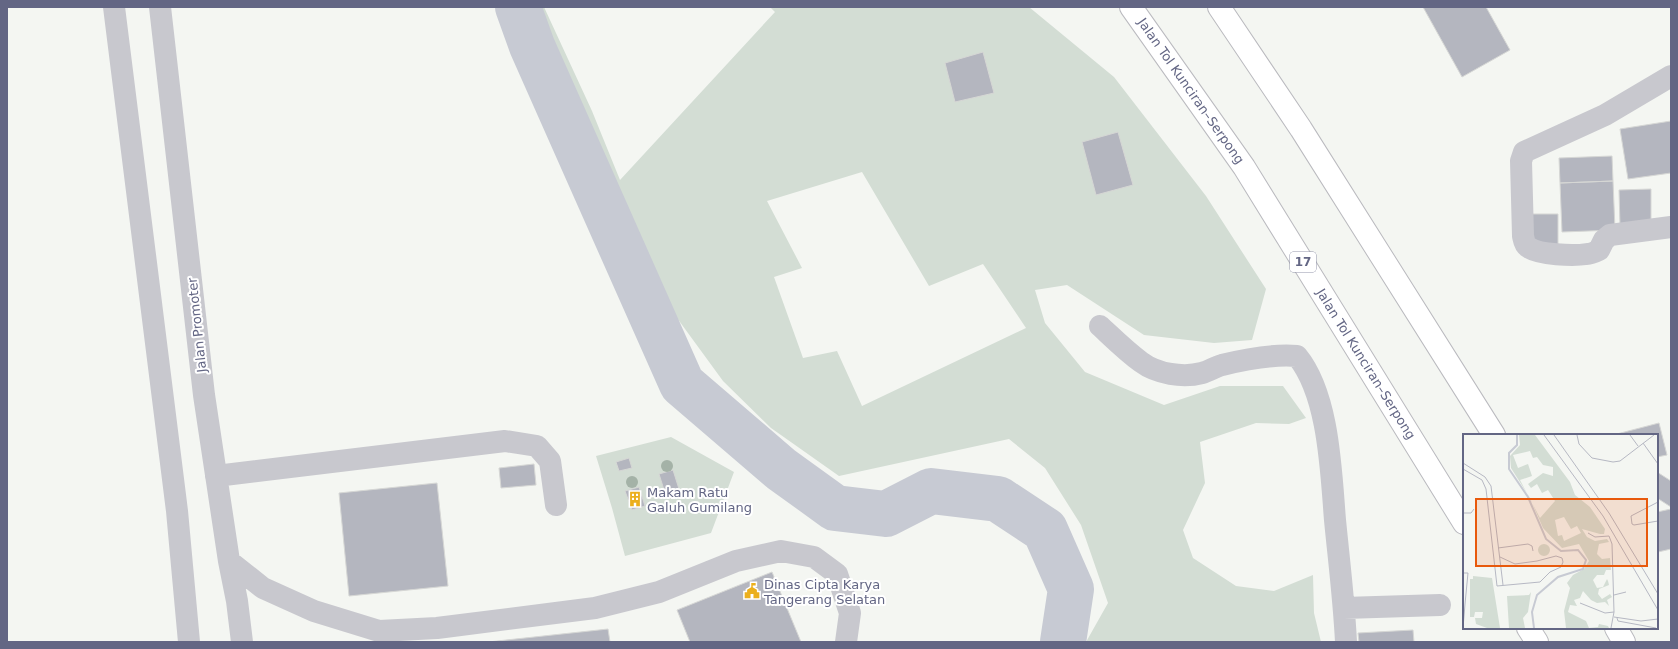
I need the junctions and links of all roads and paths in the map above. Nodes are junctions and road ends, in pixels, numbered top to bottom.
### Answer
1 (114, 7) edge
2 (160, 7) edge
3 (1131, 7) edge
4 (1219, 7) edge
5 (1671, 76) edge
6 (1671, 227) edge
7 (1100, 326) dead end
8 (1493, 434) edge
9 (216, 476) junction
10 (556, 505) dead end
11 (1463, 521) edge
12 (229, 561) junction
13 (1440, 605) dead end
14 (1344, 608) junction
15 (1529, 629) edge
16 (188, 642) edge
17 (242, 642) edge
18 (846, 642) edge
19 (1346, 642) edge
20 (1537, 642) edge

1 - 16 street
2 - 9 street, Jalan Promoter
3 - 11 highway, Jalan Tol Kunciran–Serpong / 17
4 - 8 highway
5 - 6 street
7 - 14 street
9 - 10 street
9 - 12 street, Jalan Promoter
12 - 17 street, Jalan Promoter
12 - 18 street
13 - 14 street
14 - 19 street
15 - 20 highway

